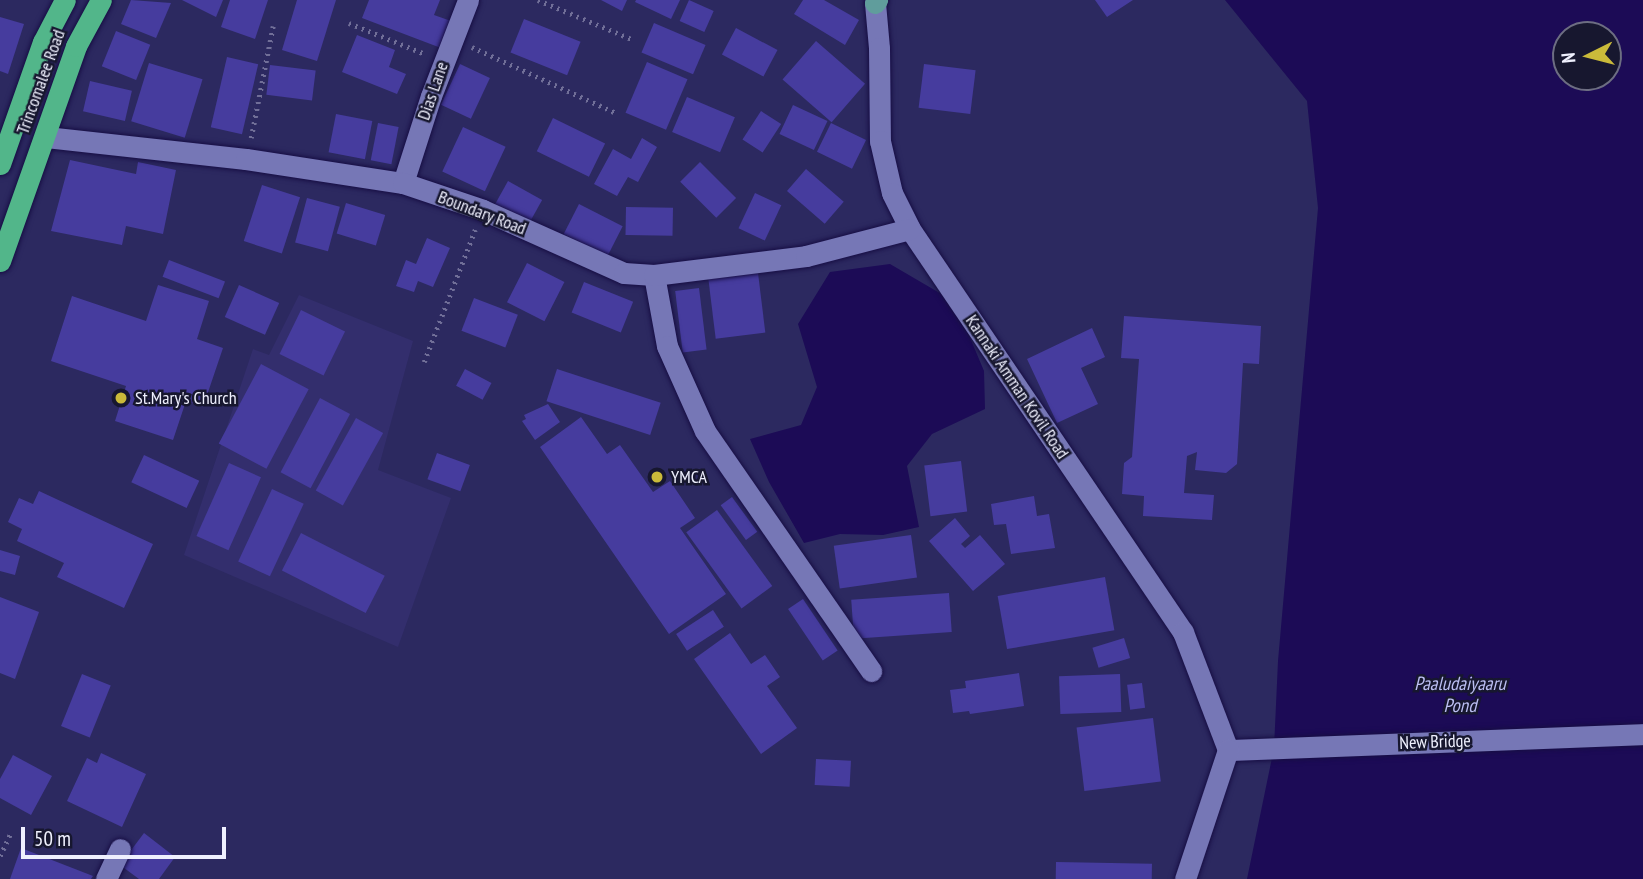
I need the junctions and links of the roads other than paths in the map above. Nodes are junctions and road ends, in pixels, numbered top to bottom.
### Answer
1 (65, 0) edge
2 (101, 0) edge
3 (468, 0) edge
4 (873, 1) edge
5 (5, 136) edge
6 (46, 137) junction
7 (0, 164) edge
8 (402, 183) junction
9 (910, 229) junction
10 (0, 261) edge
11 (654, 275) junction
12 (871, 671) dead end
13 (1643, 734) edge
14 (1228, 750) junction
15 (120, 849) dead end
16 (106, 879) edge
17 (1185, 879) edge

1 - 5 highway, Trincomalee Road
2 - 6 highway, Trincomalee Road
3 - 8 main road, Dias Lane
4 - 9 main road, Kannaki Amman Kovil Road
5 - 7 highway, Trincomalee Road
6 - 8 main road, Boundary Road
6 - 10 highway, Trincomalee Road
8 - 11 main road, Boundary Road
9 - 11 main road, Boundary Road
9 - 14 main road, Kannaki Amman Kovil Road
11 - 12 main road
13 - 14 main road, New Bridge
14 - 17 main road
15 - 16 main road

